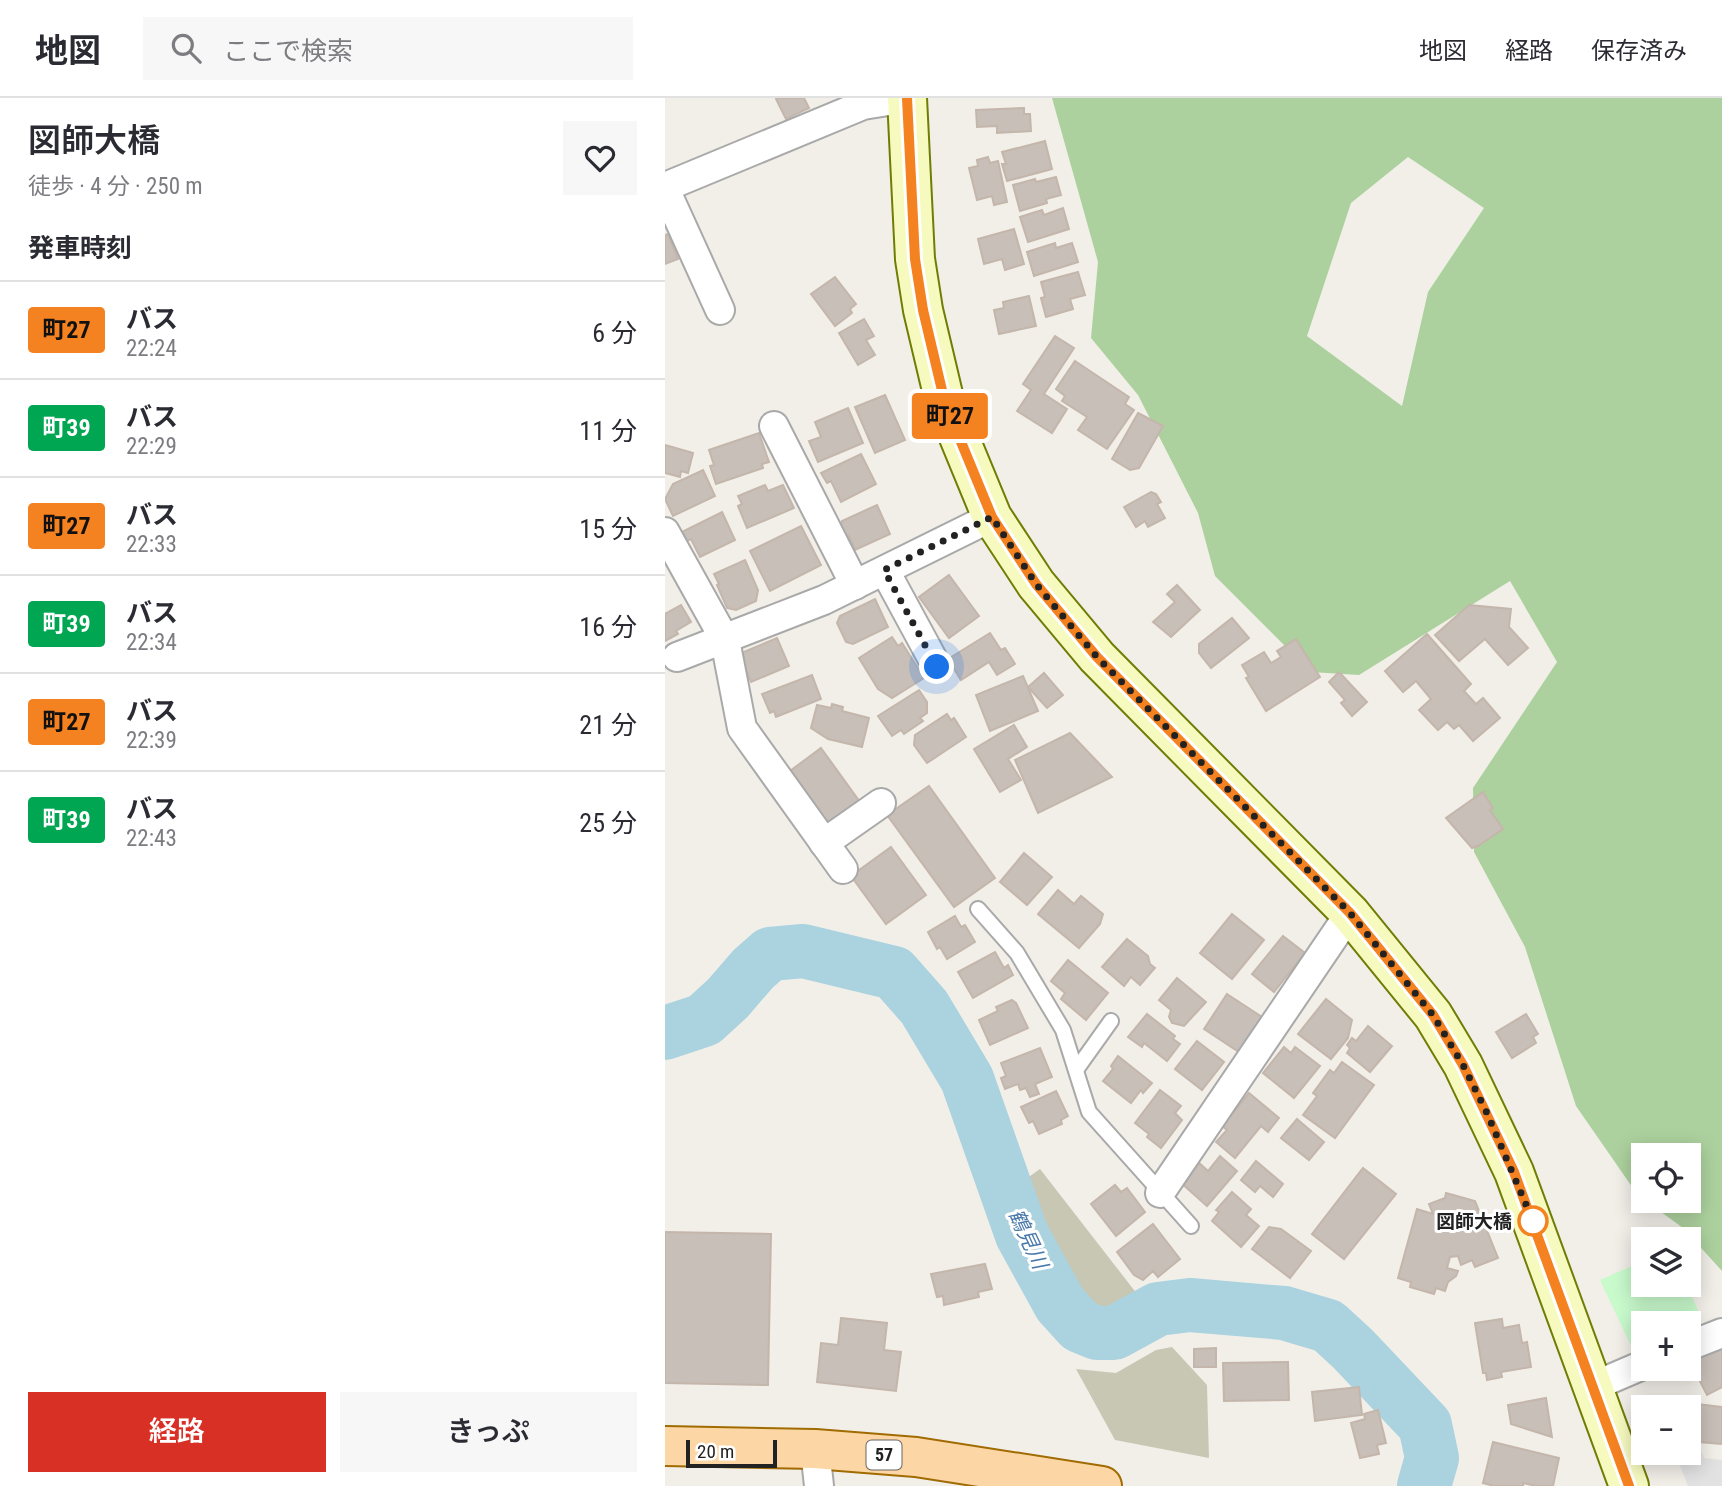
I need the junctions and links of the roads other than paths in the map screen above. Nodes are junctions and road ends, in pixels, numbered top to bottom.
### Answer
1 (907, 98) edge
2 (665, 188) edge
3 (720, 310) dead end
4 (774, 426) dead end
5 (992, 517) junction
6 (665, 532) edge
7 (884, 570) junction
8 (855, 585) junction
9 (725, 640) junction
10 (677, 657) dead end
11 (937, 667) dead end
12 (881, 803) dead end
13 (824, 843) junction
14 (843, 869) dead end
15 (978, 909) dead end
16 (1350, 913) junction
17 (1111, 1021) dead end
18 (1076, 1070) junction
19 (1160, 1194) junction
20 (1191, 1226) dead end
21 (1722, 1333) edge
22 (1701, 1341) edge
23 (1631, 1370) edge
24 (1594, 1386) junction
25 (665, 1446) edge
26 (815, 1449) junction
27 (819, 1486) edge
28 (1102, 1486) edge
29 (1629, 1486) edge

1 - 2 street
1 - 5 main road
2 - 3 street
4 - 8 street
5 - 7 street
5 - 16 main road
6 - 9 street
7 - 8 street
7 - 11 street
8 - 9 street
9 - 10 street
9 - 13 street
12 - 13 street
13 - 14 street
15 - 18 lane
16 - 19 street
16 - 24 main road
17 - 18 lane
18 - 19 lane
19 - 20 lane
21 - 22 street
23 - 24 street
24 - 29 main road
25 - 26 main road, 57
26 - 27 street
26 - 28 main road, 57

